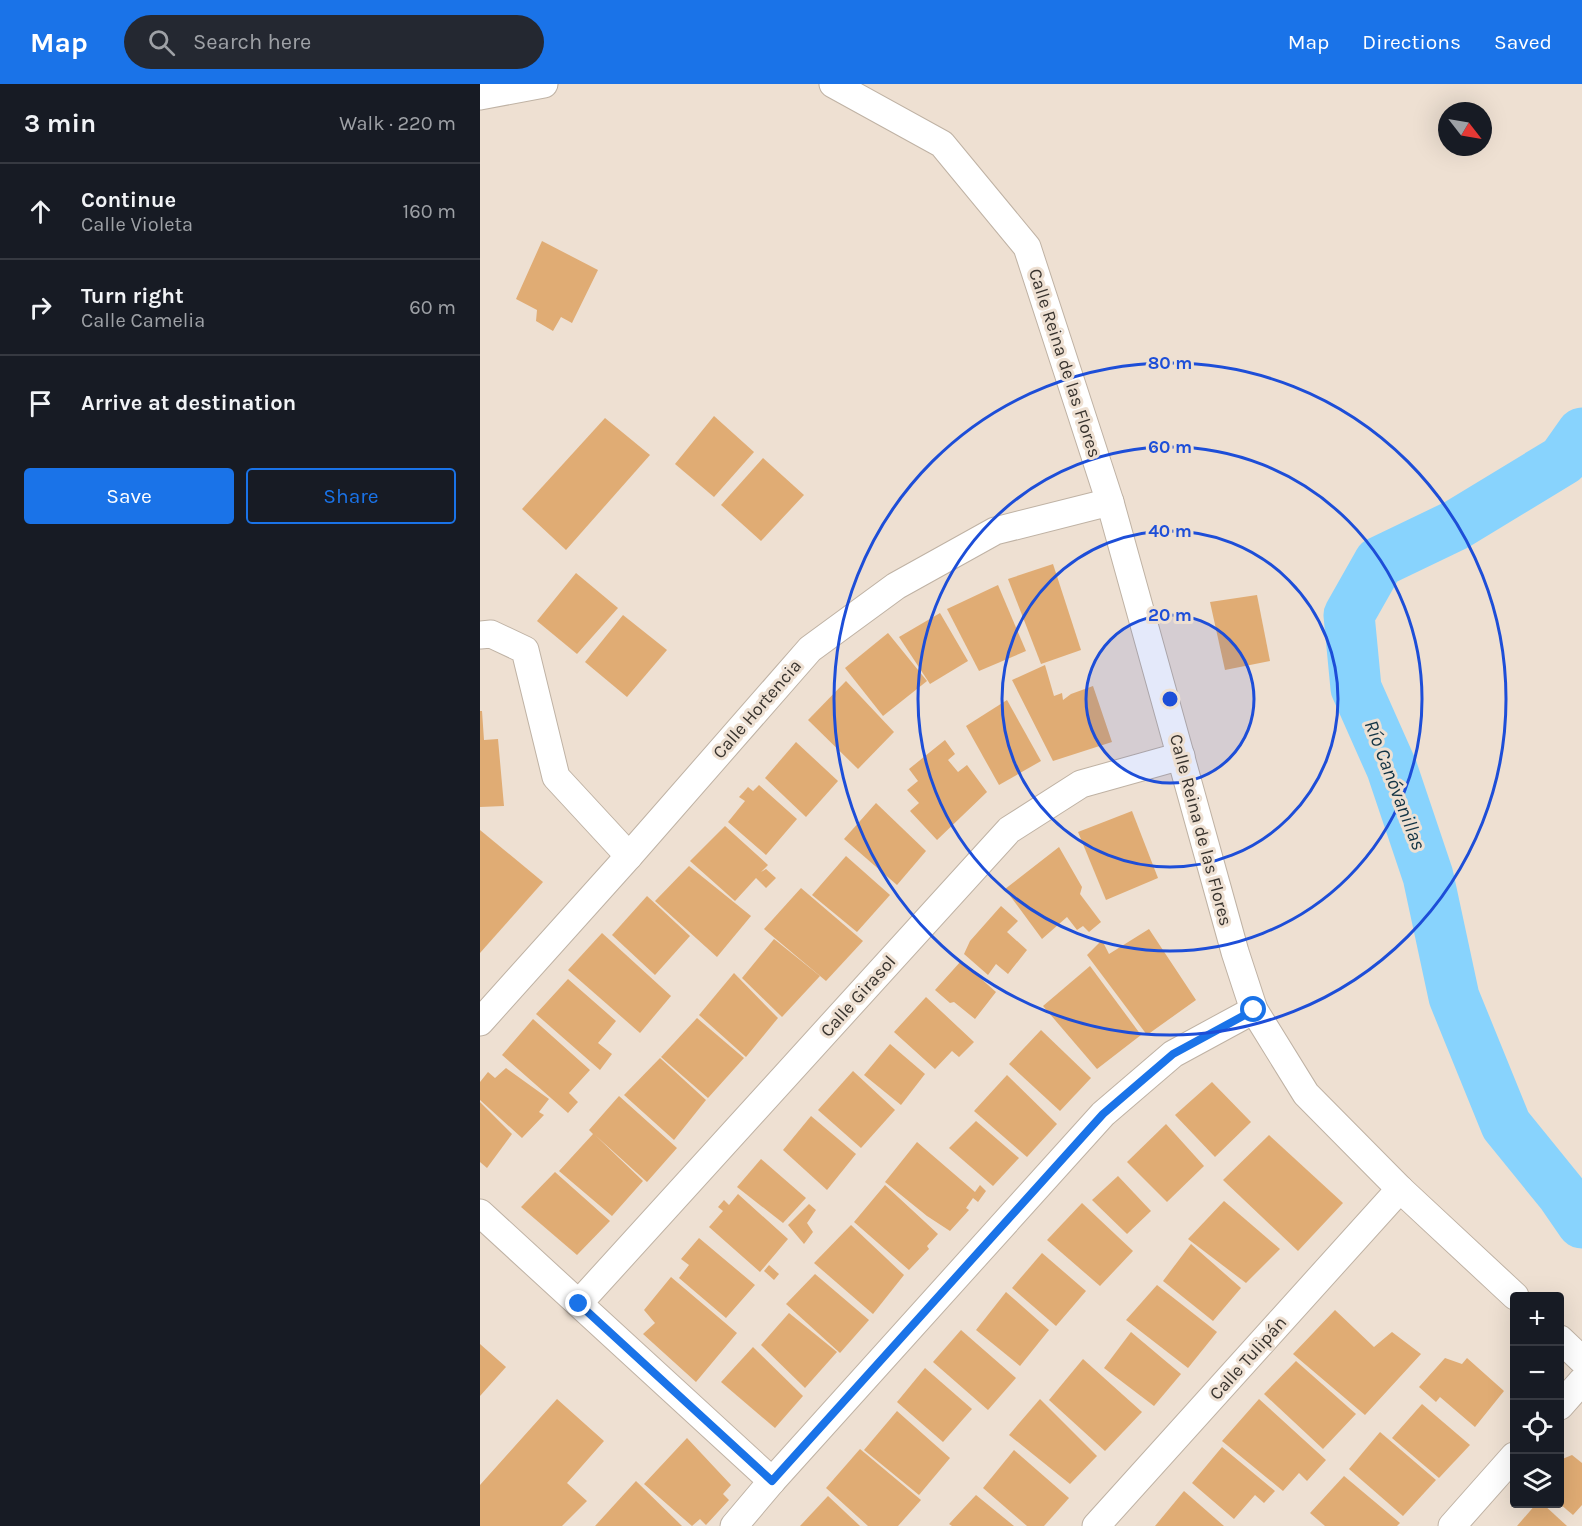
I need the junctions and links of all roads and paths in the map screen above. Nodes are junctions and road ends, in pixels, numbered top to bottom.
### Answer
1 (544, 84) edge
2 (833, 84) edge
3 (480, 96) edge
4 (1110, 502) junction
5 (480, 635) edge
6 (1181, 756) junction
7 (629, 856) junction
8 (1254, 1010) junction
9 (480, 1022) edge
10 (1400, 1189) junction
11 (480, 1213) edge
12 (1511, 1292) edge
13 (579, 1304) junction
14 (1564, 1342) edge
15 (1582, 1360) edge
16 (1582, 1381) edge
17 (1564, 1401) edge
18 (1510, 1462) edge
19 (772, 1481) junction
20 (734, 1526) edge
21 (1096, 1526) edge
22 (1452, 1526) edge

1 - 3 street
2 - 4 street, Calle Reina de las Flores
4 - 6 street, Calle Reina de las Flores
4 - 7 street, Calle Hortencia
5 - 7 street
6 - 8 street, Calle Reina de las Flores
6 - 13 street, Calle Girasol
7 - 9 street, Calle Hortencia
8 - 10 street, Calle Reina de las Flores
8 - 19 street
10 - 12 street, Calle Reina de las Flores
10 - 21 street, Calle Tulipán
11 - 13 street
13 - 19 street
14 - 15 street
16 - 17 street
18 - 22 street
19 - 20 street

